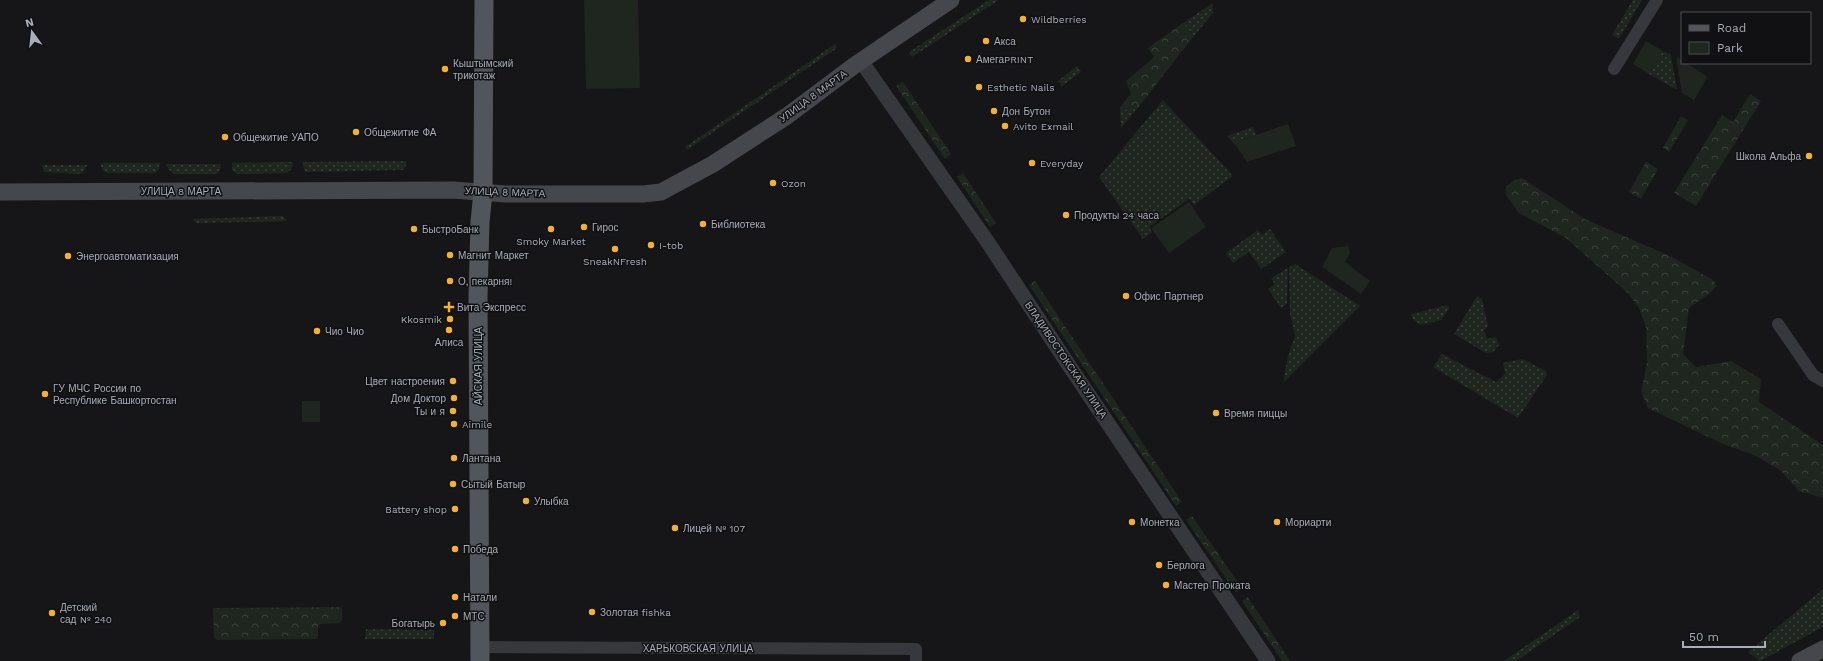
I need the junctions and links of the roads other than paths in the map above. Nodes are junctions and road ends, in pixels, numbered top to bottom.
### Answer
1 (484, 0) edge
2 (951, 0) edge
3 (1657, 0) edge
4 (861, 61) junction
5 (1614, 69) dead end
6 (0, 192) edge
7 (484, 192) junction
8 (1778, 324) dead end
9 (1823, 381) edge
10 (1823, 649) edge
11 (480, 654) edge
12 (916, 655) edge
13 (1268, 661) edge
14 (1800, 661) edge

1 - 7 main road, АЙСКАЯ УЛИЦА
2 - 4 main road, УЛИЦА 8 МАРТА
3 - 5 street
4 - 7 main road, УЛИЦА 8 МАРТА
4 - 13 street, ВЛАДИВОСТОКСКАЯ УЛИЦА
6 - 7 main road, УЛИЦА 8 МАРТА
7 - 11 main road, АЙСКАЯ УЛИЦА
8 - 9 street
10 - 14 main road
11 - 12 street, ХАРЬКОВСКАЯ УЛИЦА

